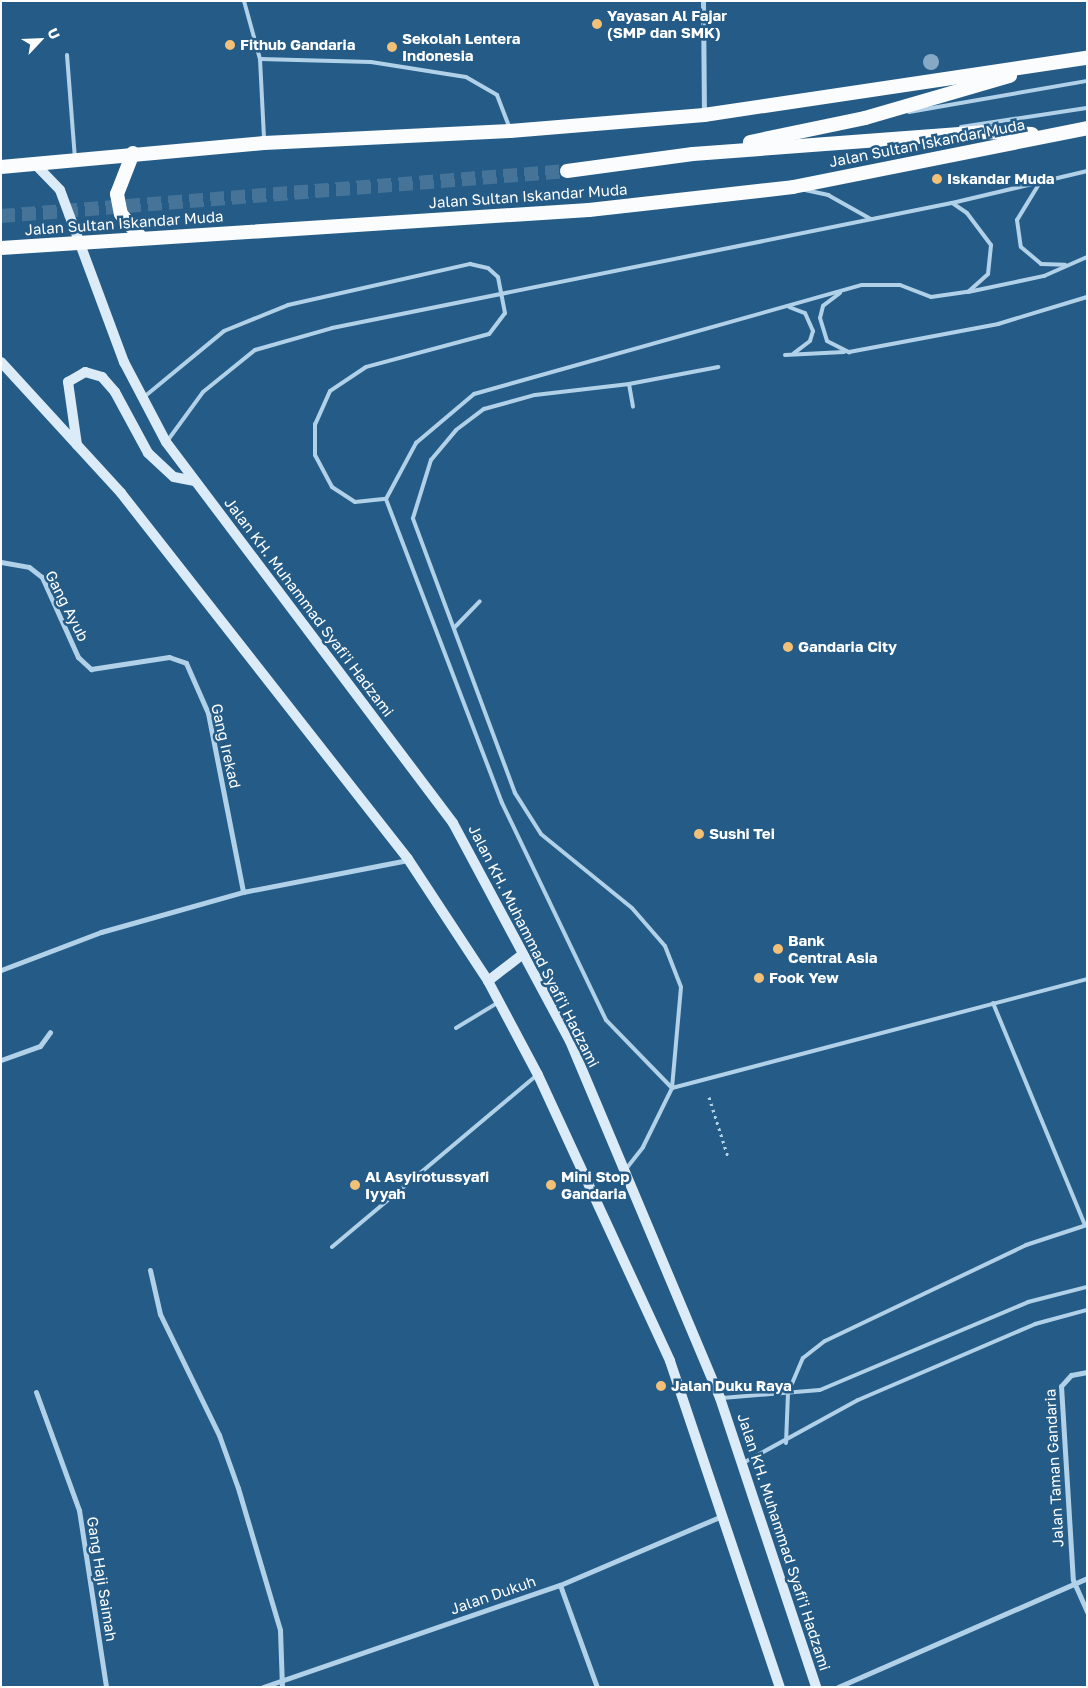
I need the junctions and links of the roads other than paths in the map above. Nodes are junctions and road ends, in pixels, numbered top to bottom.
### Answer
1 (244, 1) edge
2 (703, 1) edge
3 (67, 55) dead end
4 (1087, 58) edge
5 (260, 59) junction
6 (1041, 65) junction
7 (1087, 81) edge
8 (1087, 108) edge
9 (704, 115) junction
10 (865, 118) junction
11 (1087, 128) edge
12 (510, 131) junction
13 (1052, 135) junction
14 (865, 141) junction
15 (264, 143) junction
16 (133, 153) junction
17 (692, 154) junction
18 (75, 160) junction
19 (35, 164) junction
20 (1, 167) edge
21 (567, 171) tunnel mouth
22 (1087, 171) edge
23 (1039, 184) junction
24 (793, 187) junction
25 (952, 203) junction
26 (871, 220) junction
27 (140, 237) junction
28 (81, 242) junction
29 (1, 248) edge
30 (1087, 257) edge
31 (1067, 265) junction
32 (842, 291) junction
33 (968, 292) junction
34 (503, 294) junction
35 (1087, 297) edge
36 (786, 307) junction
37 (848, 352) junction
38 (794, 353) junction
39 (785, 355) dead end
40 (1, 362) edge
41 (718, 367) dead end
42 (629, 384) junction
43 (142, 399) junction
44 (633, 407) dead end
45 (166, 442) junction
46 (77, 446) junction
47 (195, 481) junction
48 (386, 499) junction
49 (1, 562) edge
50 (480, 601) dead end
51 (454, 628) junction
52 (78, 657) joint
53 (408, 859) junction
54 (243, 892) junction
55 (523, 954) junction
56 (1, 970) edge
57 (1087, 979) edge
58 (488, 981) junction
59 (500, 1001) junction
60 (993, 1003) junction
61 (456, 1028) dead end
62 (50, 1032) dead end
63 (1, 1060) edge
64 (538, 1075) junction
65 (672, 1088) junction
66 (625, 1170) junction
67 (1086, 1225) edge
68 (332, 1247) dead end
69 (150, 1270) dead end
70 (1087, 1287) edge
71 (1087, 1310) edge
72 (1087, 1372) edge
73 (36, 1392) dead end
74 (788, 1393) junction
75 (720, 1398) junction
76 (786, 1443) junction
77 (743, 1463) junction
78 (725, 1515) junction
79 (1087, 1578) edge
80 (1073, 1580) junction
81 (560, 1585) junction
82 (1087, 1612) edge
83 (282, 1680) junction
84 (106, 1687) edge
85 (264, 1687) edge
86 (282, 1687) edge
87 (597, 1687) edge
88 (780, 1687) edge
89 (816, 1687) edge
90 (838, 1687) edge

1 - 5 lane
2 - 9 street
3 - 18 lane
4 - 6 highway, Jalan Sultan Iskandar Muda
5 - 12 lane
5 - 15 lane
6 - 9 highway, Jalan Sultan Iskandar Muda
6 - 10 highway, Jalan Sultan Iskandar Muda
7 - 10 lane
8 - 14 lane
9 - 12 highway, Jalan Sultan Iskandar Muda
10 - 17 highway, Jalan Sultan Iskandar Muda
11 - 13 highway, Jalan Sultan Iskandar Muda
12 - 15 highway, Jalan Sultan Iskandar Muda
13 - 14 highway, Jalan Sultan Iskandar Muda
13 - 24 highway, Jalan Sultan Iskandar Muda
14 - 17 highway, Jalan Sultan Iskandar Muda
15 - 16 highway, Jalan Sultan Iskandar Muda
16 - 18 highway, Jalan Sultan Iskandar Muda
16 - 27 highway
17 - 21 highway, Jalan Sultan Iskandar Muda
18 - 19 highway, Jalan Sultan Iskandar Muda
19 - 20 highway, Jalan Sultan Iskandar Muda
19 - 28 main road, Jalan KH. Muhammad Syafi'i Hadzami
22 - 23 lane
23 - 25 lane
23 - 31 lane
24 - 26 lane
24 - 27 highway, Jalan Sultan Iskandar Muda
25 - 26 lane
25 - 33 lane
26 - 34 lane
27 - 28 highway, Jalan Sultan Iskandar Muda
28 - 29 highway, Jalan Sultan Iskandar Muda
28 - 43 main road, Jalan KH. Muhammad Syafi'i Hadzami
30 - 31 lane
31 - 33 lane
32 - 33 lane
32 - 36 lane
32 - 37 lane
34 - 43 lane
34 - 45 lane
34 - 48 lane
35 - 37 lane
36 - 38 lane
36 - 48 lane
37 - 38 lane
38 - 39 lane
40 - 46 main road
41 - 42 lane
42 - 44 lane
42 - 51 lane
43 - 45 main road, Jalan KH. Muhammad Syafi'i Hadzami
45 - 47 main road, Jalan KH. Muhammad Syafi'i Hadzami
46 - 47 main road
46 - 53 main road
47 - 55 main road, Jalan KH. Muhammad Syafi'i Hadzami
48 - 65 lane
49 - 52 street, Gang Ayub
50 - 51 lane
51 - 65 lane
52 - 54 street, Gang Irekad
53 - 54 street
53 - 58 main road
54 - 56 street
55 - 58 main road
55 - 66 main road, Jalan KH. Muhammad Syafi'i Hadzami
57 - 60 lane
58 - 59 main road
59 - 61 lane
59 - 64 main road
60 - 65 lane
60 - 67 lane
62 - 63 street
64 - 68 lane
64 - 78 main road
65 - 66 lane
66 - 75 main road, Jalan KH. Muhammad Syafi'i Hadzami
67 - 74 lane
69 - 83 street
70 - 74 lane
71 - 76 lane
72 - 80 street, Jalan Taman Gandaria
73 - 84 street, Gang Haji Saimah
74 - 75 lane
74 - 76 lane
75 - 77 main road, Jalan KH. Muhammad Syafi'i Hadzami
76 - 77 lane
77 - 89 main road, Jalan KH. Muhammad Syafi'i Hadzami
78 - 81 street, Jalan Dukuh
78 - 88 main road
79 - 80 street
80 - 82 street
80 - 90 street
81 - 83 street, Jalan Dukuh
81 - 87 street
83 - 85 street, Jalan Dukuh
83 - 86 street

